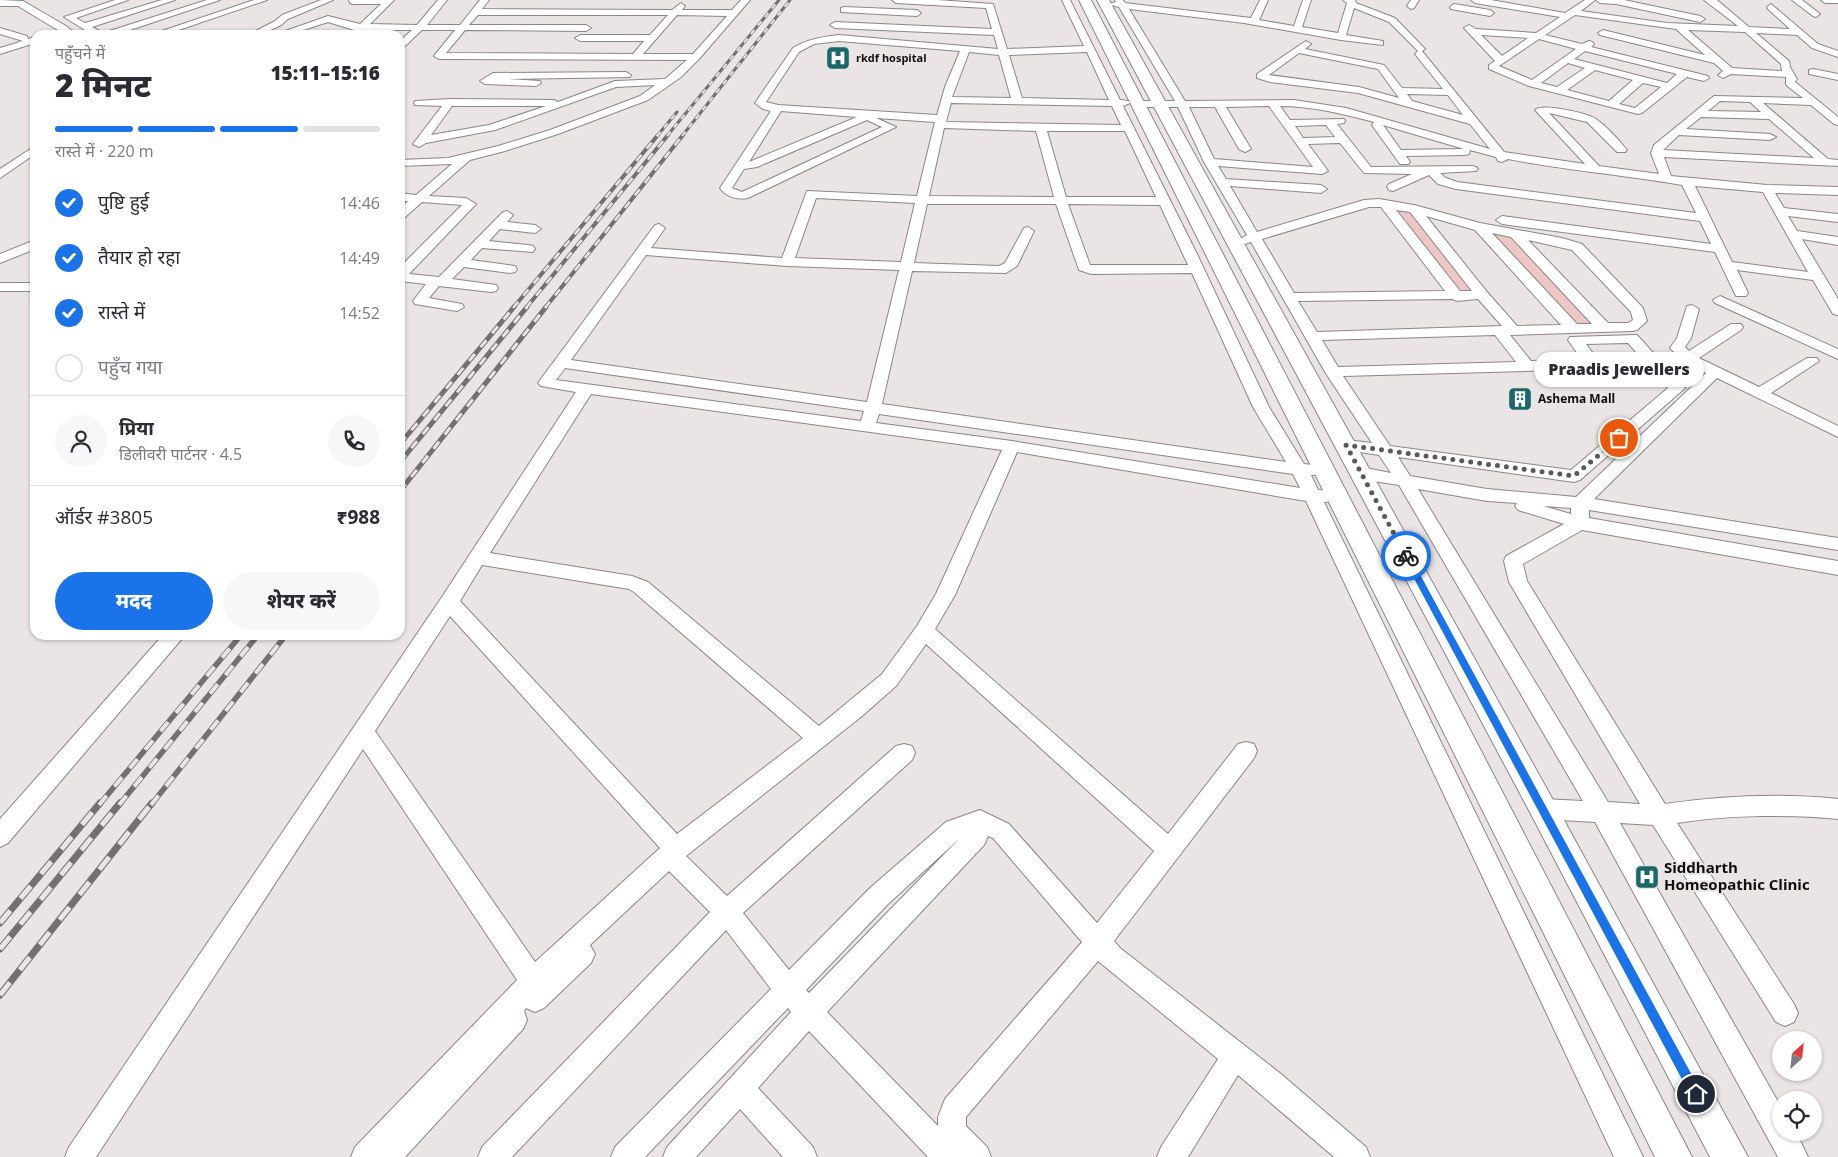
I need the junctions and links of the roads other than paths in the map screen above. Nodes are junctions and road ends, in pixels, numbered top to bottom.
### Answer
1 (120, 0) edge
2 (171, 0) edge
3 (216, 0) edge
4 (263, 0) edge
5 (329, 0) edge
6 (354, 0) edge
7 (389, 0) edge
8 (443, 0) edge
9 (485, 0) edge
10 (605, 0) edge
11 (644, 0) edge
12 (687, 0) edge
13 (746, 0) edge
14 (850, 0) edge
15 (896, 0) edge
16 (1066, 0) edge
17 (1307, 0) edge
18 (1475, 0) edge
19 (1591, 0) edge
20 (1600, 0) edge
21 (1608, 0) edge
22 (1796, 0) edge
23 (1824, 0) edge
24 (1830, 0) edge
25 (1838, 0) edge
26 (1106, 1) edge
27 (1261, 1) edge
28 (1620, 1) edge
29 (1349, 2) edge
30 (1704, 3) edge
31 (0, 4) edge
32 (1649, 4) edge
33 (1678, 5) dead end
34 (1197, 6) dead end
35 (1838, 6) edge
36 (1454, 7) edge
37 (1515, 7) junction
38 (1771, 7) dead end
39 (143, 8) junction
40 (346, 8) dead end
41 (844, 10) junction
42 (475, 12) junction
43 (597, 12) junction
44 (632, 12) junction
45 (1573, 12) junction
46 (676, 13) junction
47 (735, 13) junction
48 (923, 14) dead end
49 (1561, 14) dead end
50 (1816, 14) dead end
51 (1203, 15) junction
52 (166, 16) junction
53 (1622, 20) junction
54 (1254, 22) junction
55 (1464, 23) dead end
56 (190, 24) junction
57 (835, 25) junction
58 (1791, 25) junction
59 (84, 26) junction
60 (591, 26) junction
61 (1678, 26) junction
62 (420, 27) junction
63 (462, 27) junction
64 (1735, 27) junction
65 (1297, 29) junction
66 (1811, 29) dead end
67 (66, 30) edge
68 (91, 30) edge
69 (121, 30) edge
70 (171, 30) edge
71 (263, 30) edge
72 (294, 30) edge
73 (356, 30) edge
74 (1384, 30) junction
75 (0, 31) edge
76 (997, 32) junction
77 (1472, 32) junction
78 (1799, 32) junction
79 (1321, 33) junction
80 (1603, 33) junction
81 (495, 35) junction
82 (1341, 36) junction
83 (1538, 36) junction
84 (830, 37) junction
85 (1821, 37) dead end
86 (24, 38) dead end
87 (580, 38) junction
88 (652, 38) junction
89 (1807, 39) junction
90 (405, 41) edge
91 (30, 42) edge
92 (1094, 45) junction
93 (1305, 45) junction
94 (1485, 46) junction
95 (1518, 48) junction
96 (1583, 48) junction
97 (961, 49) junction
98 (0, 51) edge
99 (1420, 51) joint
100 (1002, 52) junction
101 (1838, 54) edge
102 (476, 57) junction
103 (567, 57) junction
104 (636, 57) junction
105 (696, 57) junction
106 (1815, 59) dead end
107 (1380, 60) junction
108 (1500, 60) junction
109 (1567, 60) junction
110 (1718, 61) junction
111 (1334, 66) junction
112 (1593, 67) junction
113 (1685, 73) junction
114 (1788, 73) junction
115 (677, 75) junction
116 (554, 76) junction
117 (1812, 76) junction
118 (1838, 76) edge
119 (1704, 78) dead end
120 (1641, 79) junction
121 (666, 82) junction
122 (1307, 84) junction
123 (1533, 84) junction
124 (1667, 86) junction
125 (1732, 89) dead end
126 (1362, 91) junction
127 (1400, 91) junction
128 (1450, 92) junction
129 (1559, 92) junction
130 (1747, 99) junction
131 (946, 100) junction
132 (1016, 100) junction
133 (419, 102) dead end
134 (450, 102) junction
135 (523, 102) junction
136 (1812, 102) junction
137 (565, 103) junction
138 (1127, 103) junction
139 (1408, 103) junction
140 (1159, 104) junction
141 (1182, 104) junction
142 (1219, 104) junction
143 (1277, 104) junction
144 (1611, 105) junction
145 (777, 110) junction
146 (1838, 112) edge
147 (1698, 114) junction
148 (529, 116) junction
149 (867, 116) junction
150 (1772, 116) junction
151 (1358, 119) junction
152 (1473, 121) junction
153 (511, 122) junction
154 (940, 122) junction
155 (1329, 122) junction
156 (1838, 122) edge
157 (444, 123) junction
158 (1287, 123) junction
159 (1377, 125) junction
160 (1041, 128) junction
161 (1127, 128) junction
162 (554, 132) junction
163 (1676, 132) junction
164 (1770, 137) dead end
165 (422, 140) junction
166 (1344, 140) junction
167 (1300, 141) junction
168 (754, 145) junction
169 (1575, 146) junction
170 (792, 149) junction
171 (1246, 149) dead end
172 (1465, 152) junction
173 (30, 153) edge
174 (1397, 153) junction
175 (1657, 154) junction
176 (465, 158) junction
177 (1502, 158) junction
178 (405, 160) edge
179 (448, 161) junction
180 (1210, 162) junction
181 (405, 163) edge
182 (1832, 163) edge
183 (741, 166) junction
184 (1595, 168) junction
185 (1472, 169) dead end
186 (1430, 170) junction
187 (1410, 171) junction
188 (0, 174) edge
189 (1666, 180) junction
190 (1222, 182) junction
191 (1686, 182) junction
192 (1393, 187) dead end
193 (1321, 189) dead end
194 (1767, 189) junction
195 (1838, 191) edge
196 (405, 194) edge
197 (405, 197) edge
198 (419, 198) junction
199 (923, 200) junction
200 (1164, 201) junction
201 (1061, 202) junction
202 (1385, 204) junction
203 (1609, 205) junction
204 (1414, 209) junction
205 (405, 211) edge
206 (1779, 211) junction
207 (1704, 218) junction
208 (1838, 218) edge
209 (1480, 222) junction
210 (659, 228) dead end
211 (535, 229) dead end
212 (1028, 231) dead end
213 (1792, 234) junction
214 (1516, 235) junction
215 (1620, 235) junction
216 (1256, 237) junction
217 (1838, 241) edge
218 (1234, 242) junction
219 (479, 244) junction
220 (30, 246) edge
221 (528, 249) dead end
222 (1719, 249) junction
223 (642, 251) junction
224 (0, 259) edge
225 (787, 262) junction
226 (461, 263) junction
227 (1727, 265) junction
228 (906, 267) junction
229 (510, 269) dead end
230 (1196, 269) junction
231 (405, 271) edge
232 (405, 277) edge
233 (1818, 277) junction
234 (440, 281) junction
235 (0, 287) edge
236 (30, 287) edge
237 (491, 288) dead end
238 (1741, 293) dead end
239 (1482, 296) junction
240 (1290, 297) junction
241 (1457, 297) junction
242 (1720, 300) dead end
243 (457, 306) dead end
244 (1692, 309) dead end
245 (1838, 311) edge
246 (1736, 327) dead end
247 (1604, 328) junction
248 (1573, 329) junction
249 (1506, 330) junction
250 (1312, 336) junction
251 (1838, 355) edge
252 (1688, 358) junction
253 (1812, 361) dead end
254 (561, 363) junction
255 (1528, 367) junction
256 (1333, 372) junction
257 (1715, 372) junction
258 (586, 389) junction
259 (1759, 394) junction
260 (873, 409) junction
261 (866, 427) junction
262 (1838, 432) edge
263 (1346, 445) junction
264 (1012, 446) junction
265 (1383, 449) junction
266 (1299, 469) junction
267 (1325, 471) junction
268 (1360, 472) junction
269 (1404, 480) junction
270 (1312, 496) junction
271 (1339, 496) junction
272 (1580, 513) junction
273 (1838, 544) edge
274 (477, 558) junction
275 (1838, 568) edge
276 (449, 602) junction
277 (924, 631) junction
278 (171, 640) edge
279 (871, 710) dead end
280 (363, 731) junction
281 (819, 738) junction
282 (1246, 751) dead end
283 (904, 753) dead end
284 (1478, 806) junction
285 (1543, 809) junction
286 (1838, 809) edge
287 (1600, 811) junction
288 (1659, 815) junction
289 (980, 820) junction
290 (0, 836) edge
291 (1169, 850) junction
292 (677, 856) junction
293 (879, 896) junction
294 (727, 912) junction
295 (901, 915) junction
296 (1098, 942) junction
297 (534, 982) junction
298 (788, 990) junction
299 (809, 1012) junction
300 (1785, 1012) dead end
301 (1235, 1056) junction
302 (740, 1089) junction
303 (633, 1154) edge
304 (382, 1156) edge
305 (79, 1157) edge
306 (492, 1157) edge
307 (677, 1157) edge
308 (803, 1157) edge
309 (948, 1157) edge
310 (977, 1157) edge
311 (1171, 1157) edge
312 (1356, 1157) edge
313 (1629, 1157) edge
314 (1674, 1157) edge
315 (1730, 1157) edge
316 (1794, 1157) edge

1 - 39 street
1 - 59 street
2 - 39 street
3 - 52 street
4 - 56 street
5 - 71 street
6 - 7 street
6 - 40 street
7 - 73 street
8 - 62 street
9 - 42 street
10 - 43 street
11 - 44 street
12 - 46 street
13 - 47 street
14 - 41 street
15 - 76 street
16 - 92 street
17 - 65 street
18 - 37 street
19 - 45 street
20 - 21 street
21 - 28 street
21 - 64 street
22 - 50 street
23 - 24 street
24 - 25 street
24 - 35 street
26 - 51 street
26 - 92 main road
26 - 140 main road
26 - 141 street
27 - 54 street
28 - 32 street
29 - 74 street
29 - 82 street
30 - 64 street
31 - 67 street
32 - 33 street
32 - 64 street
34 - 51 street
36 - 37 street
37 - 49 street
38 - 58 street
39 - 52 street
39 - 59 street
41 - 48 street
41 - 57 street
42 - 43 street
42 - 63 street
43 - 44 street
43 - 60 street
44 - 46 street
45 - 53 street
45 - 83 street
46 - 47 street
46 - 88 street
47 - 105 street
51 - 54 street
52 - 56 street
52 - 69 street
53 - 61 street
53 - 80 street
54 - 65 street
55 - 77 street
56 - 70 street
57 - 76 street
57 - 84 street
58 - 66 street
58 - 78 street
59 - 68 street
60 - 81 street
60 - 87 street
61 - 64 street
61 - 110 street
62 - 63 street
62 - 73 street
62 - 90 street
63 - 81 street
63 - 102 street
64 - 78 street
64 - 114 street
65 - 79 street
72 - 73 street
74 - 82 street
74 - 99 street
74 - 107 street
75 - 86 street
76 - 100 street
77 - 83 street
77 - 94 street
78 - 89 street
79 - 82 street
79 - 93 street
80 - 96 street
80 - 110 street
81 - 102 street
83 - 95 street
83 - 96 street
84 - 97 street
84 - 145 street
85 - 89 street
87 - 88 street
87 - 103 street
88 - 104 street
89 - 101 street
91 - 98 street
92 - 100 street
92 - 138 main road
93 - 111 street
93 - 122 street
94 - 95 street
94 - 108 street
95 - 108 street
96 - 109 street
96 - 113 street
97 - 100 street
97 - 131 street
99 - 128 street
100 - 132 street
102 - 103 street
103 - 104 street
103 - 116 street
104 - 105 street
105 - 115 street
106 - 117 street
107 - 111 street
107 - 127 street
108 - 123 street
109 - 112 street
109 - 123 street
110 - 114 street
111 - 122 street
111 - 126 street
112 - 120 street
112 - 129 street
113 - 119 street
113 - 124 street
114 - 117 street
114 - 136 street
114 - 146 street
115 - 116 street
115 - 121 street
116 - 135 street
117 - 118 street
120 - 124 street
120 - 144 street
121 - 137 street
121 - 162 street
122 - 126 street
122 - 143 street
123 - 129 street
124 - 144 street
125 - 130 street
126 - 139 street
127 - 128 street
127 - 139 street
128 - 152 street
129 - 144 street
130 - 136 street
130 - 147 street
130 - 150 street
131 - 132 street
131 - 154 street
132 - 138 street
133 - 134 street
134 - 135 street
134 - 157 street
135 - 137 street
136 - 156 street
137 - 148 street
138 - 140 street
138 - 161 street
138 - 267 main road
139 - 152 street
140 - 141 street
140 - 218 main road
141 - 142 street
141 - 180 street
142 - 143 street
142 - 171 street
143 - 151 street
143 - 158 street
143 - 177 street
145 - 149 street
145 - 168 street
147 - 150 street
147 - 163 street
148 - 153 street
148 - 162 street
149 - 154 street
149 - 170 street
149 - 183 street
150 - 182 street
151 - 155 street
151 - 159 street
152 - 177 street
153 - 157 street
153 - 165 street
154 - 160 street
154 - 199 street
155 - 158 street
155 - 166 street
157 - 165 street
158 - 167 street
159 - 172 street
159 - 174 street
160 - 161 street
160 - 201 street
161 - 200 street
162 - 176 street
163 - 164 street
163 - 175 street
165 - 178 street
166 - 167 street
166 - 187 street
167 - 180 street
168 - 170 street
168 - 183 street
169 - 169 street
169 - 184 street
170 - 183 street
172 - 174 street
172 - 177 street
173 - 188 street
174 - 187 street
175 - 182 street
175 - 189 street
176 - 179 street
176 - 198 street
177 - 184 street
177 - 189 street
179 - 181 street
179 - 196 street
180 - 190 street
184 - 189 street
185 - 186 street
186 - 187 street
186 - 192 street
186 - 203 street
189 - 191 street
190 - 193 street
190 - 216 street
191 - 194 street
191 - 207 street
194 - 195 street
194 - 206 street
197 - 198 street
198 - 205 street
198 - 231 street
199 - 201 street
199 - 225 street
199 - 228 street
200 - 201 street
200 - 230 street
201 - 230 street
202 - 204 street
202 - 216 street
202 - 241 street
203 - 207 street
203 - 215 street
204 - 209 street
204 - 239 street
206 - 208 street
206 - 213 street
207 - 222 street
209 - 214 street
209 - 215 street
209 - 248 street
210 - 223 street
211 - 219 street
212 - 228 street
213 - 217 street
213 - 233 street
214 - 247 street
214 - 247 street
215 - 222 street
216 - 218 street
216 - 240 street
218 - 263 main road
219 - 221 street
219 - 226 street
220 - 224 street
222 - 227 street
223 - 225 street
223 - 254 street
225 - 228 street
226 - 229 street
226 - 234 street
227 - 233 street
227 - 238 street
228 - 260 street
230 - 266 street
232 - 234 street
233 - 245 street
234 - 237 street
234 - 243 street
235 - 236 street
239 - 241 street
239 - 249 street
240 - 241 street
240 - 250 street
242 - 251 street
244 - 252 street
246 - 252 street
247 - 248 street
248 - 249 street
249 - 250 street
249 - 255 street
250 - 256 street
252 - 257 street
253 - 259 street
254 - 258 street
254 - 260 street
255 - 256 street
255 - 265 street
256 - 265 street
257 - 259 street
257 - 272 street
258 - 261 street
258 - 274 street
259 - 262 street
260 - 261 street
260 - 266 street
261 - 264 street
263 - 265 street
263 - 268 main road
264 - 270 street
264 - 277 street
265 - 269 street
266 - 267 street
266 - 270 street
267 - 271 main road
268 - 269 street
268 - 285 main road
269 - 272 street
269 - 287 street
270 - 271 street
270 - 284 street
271 - 284 main road
272 - 273 street
272 - 275 street
272 - 288 street
274 - 276 street
274 - 281 street
276 - 280 street
276 - 292 street
277 - 281 street
277 - 291 street
278 - 290 street
279 - 292 street
280 - 297 street
280 - 305 street
281 - 292 street
282 - 291 street
283 - 294 street
284 - 313 street
284 - 314 main road
285 - 287 street
285 - 315 main road
286 - 288 street
287 - 288 street
287 - 316 street
288 - 300 street
289 - 293 street
289 - 295 street
289 - 296 street
291 - 296 street
292 - 294 street
292 - 297 street
292 - 304 street
293 - 295 street
293 - 298 street
294 - 298 street
294 - 306 street
295 - 299 street
296 - 301 street
296 - 310 street
297 - 304 street
298 - 299 street
298 - 303 street
299 - 302 street
299 - 309 street
301 - 311 street
301 - 312 street
302 - 307 street
302 - 308 street

